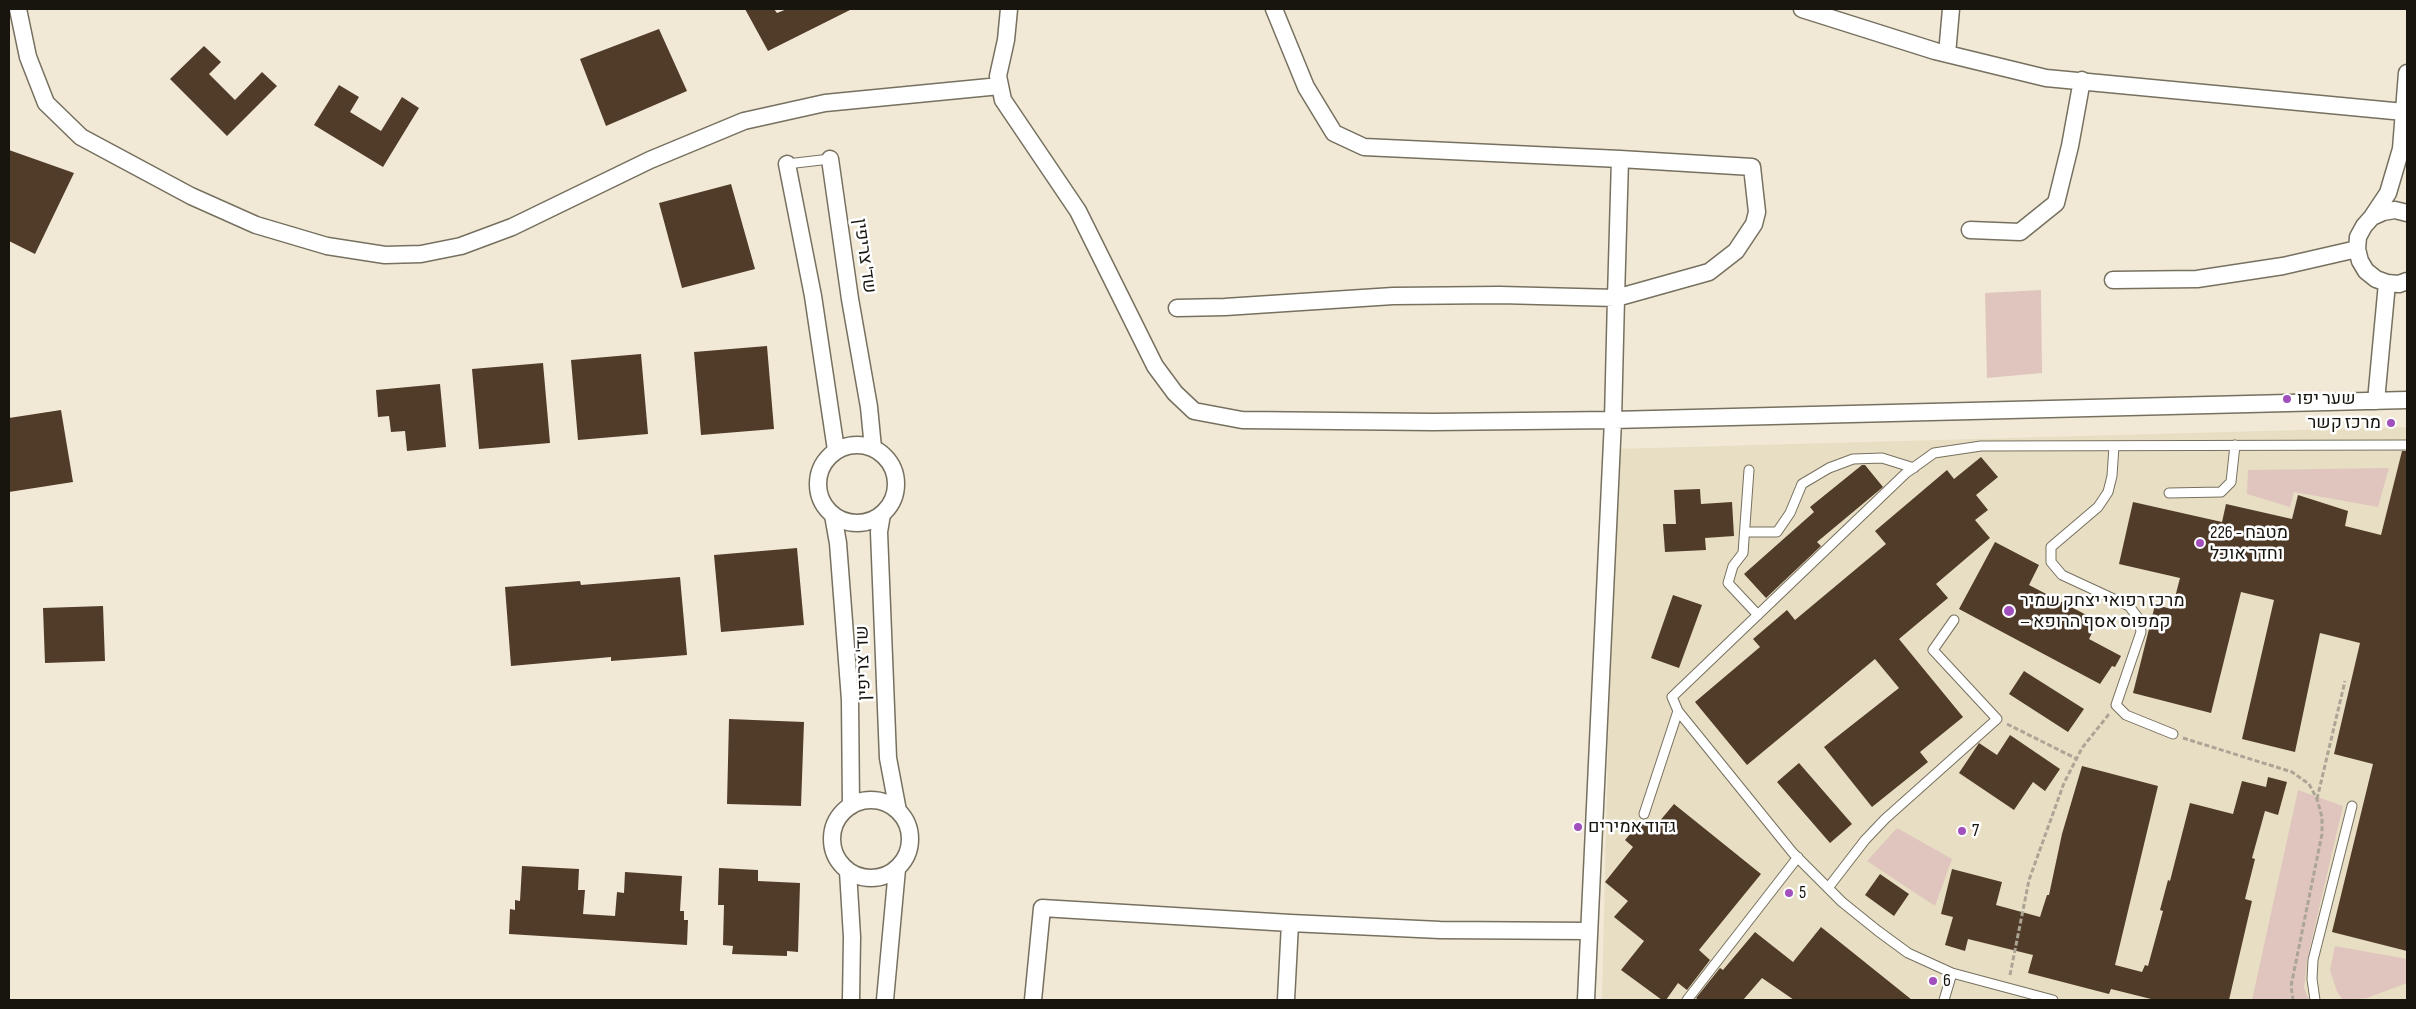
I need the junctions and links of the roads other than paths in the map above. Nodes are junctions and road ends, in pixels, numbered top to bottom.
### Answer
1 (18, 9) edge
2 (1009, 9) edge
3 (1274, 9) edge
4 (1802, 9) edge
5 (1951, 9) edge
6 (1947, 54) junction
7 (2407, 73) edge
8 (2082, 80) junction
9 (1000, 86) junction
10 (2404, 112) junction
11 (2401, 149) junction
12 (1620, 158) junction
13 (830, 159) joint
14 (788, 164) joint
15 (2407, 166) edge
16 (2407, 213) edge
17 (2372, 217) junction
18 (1970, 230) dead end
19 (2357, 249) junction
20 (2113, 280) dead end
21 (2407, 281) edge
22 (2387, 283) junction
23 (1616, 298) junction
24 (1177, 308) dead end
25 (2407, 400) edge
26 (2376, 401) junction
27 (1613, 420) junction
28 (2235, 445) junction
29 (2407, 445) edge
30 (2114, 446) junction
31 (873, 448) junction
32 (836, 450) junction
33 (1914, 468) junction
34 (1749, 470) dead end
35 (2169, 493) dead end
36 (882, 514) junction
37 (833, 515) junction
38 (1745, 532) junction
39 (1758, 615) junction
40 (1954, 620) dead end
41 (1678, 710) junction
42 (2173, 734) road end
43 (851, 806) junction
44 (2352, 806) dead end
45 (898, 811) junction
46 (1644, 814) dead end
47 (1798, 857) junction
48 (897, 869) junction
49 (848, 871) junction
50 (1828, 888) junction
51 (1290, 923) junction
52 (1588, 930) junction
53 (1952, 973) junction
54 (851, 1000) edge
55 (885, 1000) edge
56 (1033, 1000) edge
57 (1286, 1000) edge
58 (1586, 1000) edge
59 (1687, 1000) edge
60 (1944, 1000) edge
61 (2053, 1000) edge
62 (2315, 1000) edge

1 - 9 street
2 - 9 street
3 - 12 street
4 - 6 street
5 - 6 street
6 - 8 street
7 - 10 street
8 - 10 street
8 - 18 street
9 - 27 street
10 - 11 street
11 - 15 street
11 - 17 street
12 - 23 street
12 - 23 street
13 - 14 lane
13 - 31 street, שד' צריפין
14 - 32 street
16 - 17 street
17 - 19 street
19 - 20 street
19 - 22 street
21 - 22 street
22 - 26 street
23 - 24 street
23 - 27 street
25 - 26 street
26 - 27 street
27 - 52 street
28 - 29 lane
28 - 30 lane
28 - 35 lane
30 - 33 lane
30 - 42 lane
31 - 32 street
31 - 36 street
32 - 37 street
33 - 38 lane
33 - 39 lane
34 - 38 lane
36 - 37 street
36 - 45 street, שד' צריפין
37 - 43 street, שד' צריפין
38 - 39 lane
39 - 41 lane
40 - 50 lane
41 - 46 lane
41 - 47 lane
43 - 45 street
43 - 49 street
44 - 62 lane
45 - 48 street
47 - 50 lane
47 - 59 lane
48 - 49 street
48 - 55 street
49 - 54 street
50 - 53 lane
51 - 52 street
51 - 56 street
51 - 57 street
52 - 58 street
53 - 60 lane
53 - 61 lane

